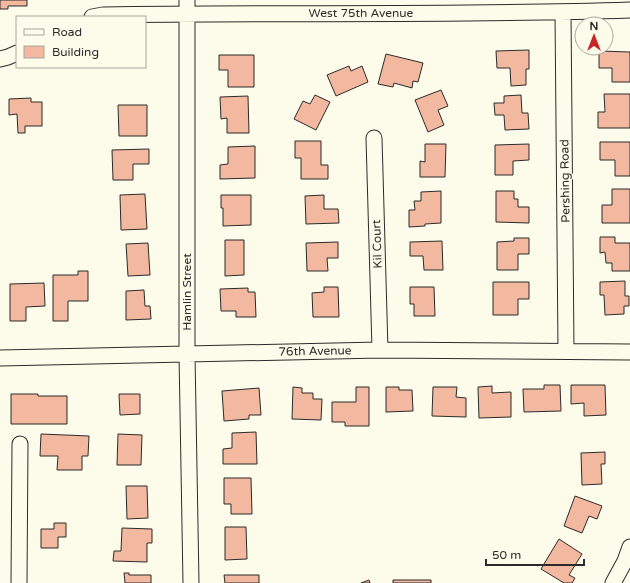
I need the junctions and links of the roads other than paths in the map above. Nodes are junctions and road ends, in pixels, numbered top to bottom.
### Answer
1 (187, 7) edge
2 (555, 8) edge
3 (630, 10) edge
4 (98, 16) edge
5 (16, 53) edge
6 (0, 59) edge
7 (374, 138) dead end
8 (380, 350) junction
9 (566, 350) junction
10 (630, 352) edge
11 (187, 354) junction
12 (0, 358) edge
13 (20, 444) dead end
14 (630, 547) edge
15 (19, 583) edge
16 (191, 583) edge
17 (613, 583) edge

1 - 2 street, West 75th Avenue
1 - 4 street, West 75th Avenue
1 - 11 street, Hamlin Street
2 - 3 street, West 75th Avenue
2 - 9 street, Pershing Road
5 - 6 street
7 - 8 street, Kil Court
8 - 9 street, 76th Avenue
8 - 11 street, 76th Avenue
9 - 10 street, 76th Avenue
11 - 12 street, 76th Avenue
11 - 16 street, Hamlin Street
13 - 15 street
14 - 17 street

